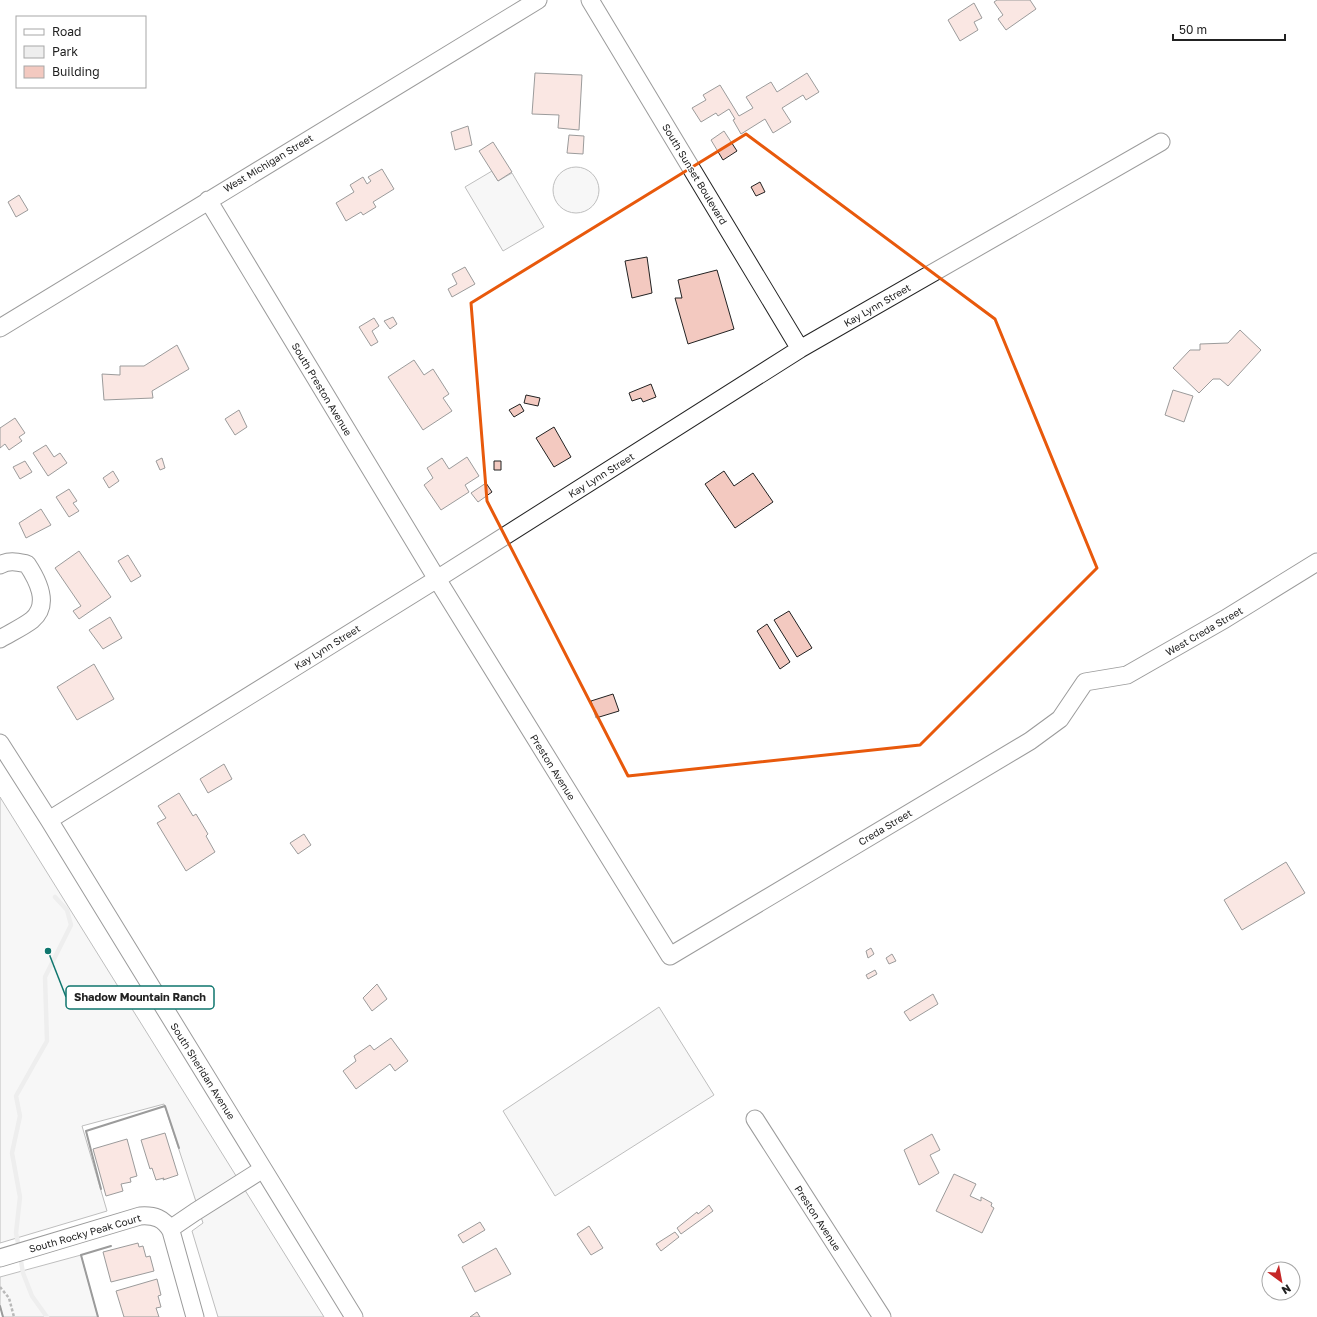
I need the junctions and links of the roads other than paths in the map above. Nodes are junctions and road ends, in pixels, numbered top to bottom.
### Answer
1 (538, 0) edge
2 (590, 0) edge
3 (1161, 142) dead end
4 (208, 200) junction
5 (0, 328) edge
6 (800, 349) junction
7 (1317, 562) edge
8 (0, 565) edge
9 (437, 579) junction
10 (0, 639) edge
11 (1084, 682) joint
12 (0, 743) edge
13 (49, 820) junction
14 (670, 956) joint
15 (755, 1119) dead end
16 (263, 1169) junction
17 (166, 1219) junction
18 (0, 1258) edge
19 (195, 1317) edge
20 (354, 1317) edge
21 (882, 1317) edge

1 - 4 street, West Michigan Street
2 - 6 street, South Sunset Boulevard
3 - 6 street, Kay Lynn Street
4 - 5 street, West Michigan Street
4 - 9 street, South Preston Avenue
6 - 9 street, Kay Lynn Street
7 - 11 street, West Creda Street
8 - 10 street
9 - 13 street, Kay Lynn Street
9 - 14 street, Preston Avenue
11 - 14 street, Creda Street
12 - 13 street, South Sheridan Avenue
13 - 16 street, South Sheridan Avenue
15 - 21 street, Preston Avenue
16 - 17 street
16 - 20 street, South Sheridan Avenue
17 - 18 street, South Rocky Peak Court
17 - 19 street

